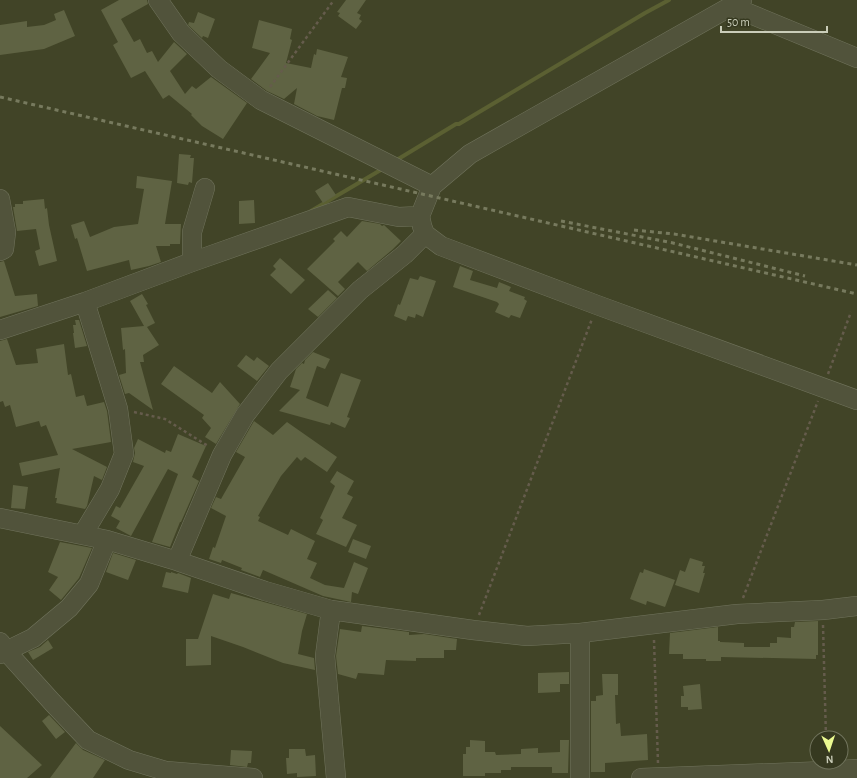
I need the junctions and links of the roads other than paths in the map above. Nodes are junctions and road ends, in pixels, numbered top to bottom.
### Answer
1 (158, 0) edge
2 (736, 3) edge
3 (857, 58) edge
4 (432, 186) junction
5 (205, 188) dead end
6 (0, 199) edge
7 (422, 225) junction
8 (0, 251) edge
9 (192, 262) junction
10 (85, 302) junction
11 (0, 330) edge
12 (857, 400) edge
13 (0, 518) edge
14 (83, 534) junction
15 (107, 540) junction
16 (176, 561) junction
17 (857, 606) edge
18 (331, 610) junction
19 (580, 633) junction
20 (2, 649) edge
21 (857, 769) edge
22 (650, 777) edge
23 (253, 778) edge
24 (336, 778) edge
25 (580, 778) edge

1 - 4 street
2 - 3 street
2 - 4 street
4 - 7 street
5 - 9 street
6 - 8 street
7 - 9 street
7 - 12 street
7 - 16 street
9 - 10 street
10 - 11 street
10 - 14 street
13 - 14 street
14 - 15 street
15 - 16 street
15 - 20 street
16 - 18 street
17 - 19 street
18 - 19 street
18 - 24 street
19 - 25 street
20 - 23 street
21 - 22 street

